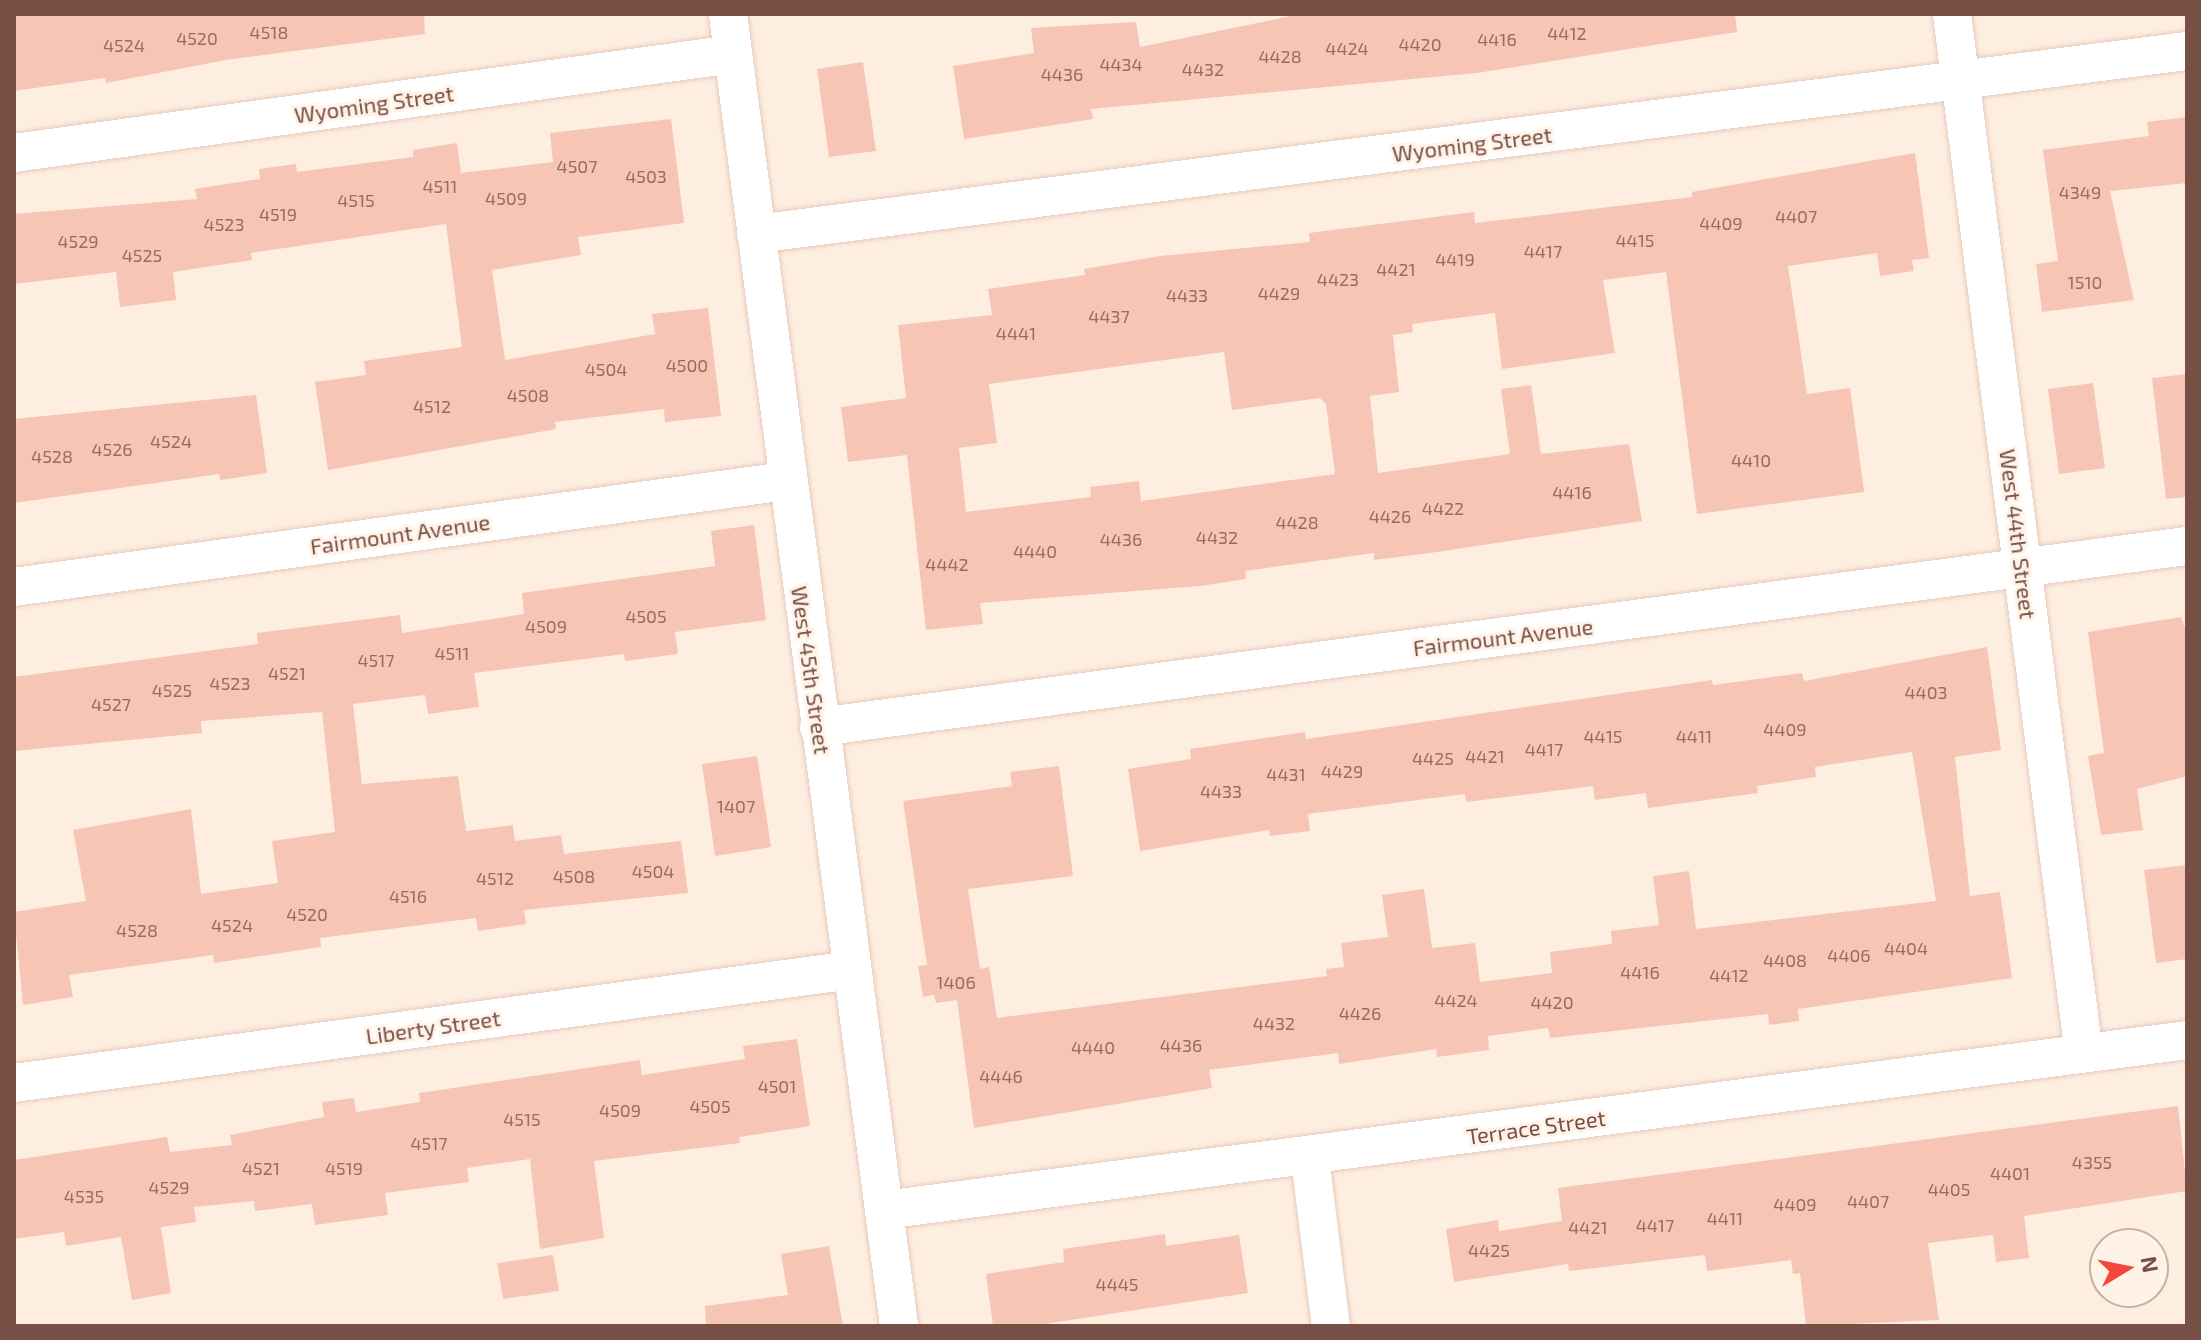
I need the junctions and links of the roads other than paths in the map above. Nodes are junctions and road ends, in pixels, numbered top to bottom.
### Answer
1 (728, 14) edge
2 (1952, 14) edge
3 (2187, 51) edge
4 (733, 54) junction
5 (1960, 82) junction
6 (14, 153) edge
7 (756, 234) junction
8 (786, 481) junction
9 (2187, 546) edge
10 (2022, 568) junction
11 (14, 587) edge
12 (819, 727) junction
13 (852, 970) junction
14 (2187, 1040) edge
15 (2084, 1054) junction
16 (14, 1083) edge
17 (1310, 1158) junction
18 (884, 1210) junction
19 (899, 1326) edge
20 (1331, 1326) edge

1 - 4 street, West 45th Street
2 - 5 street, West 44th Street
3 - 5 street, Wyoming Street
4 - 6 street, Wyoming Street
4 - 7 street, West 45th Street
5 - 7 street, Wyoming Street
5 - 10 street, West 44th Street
7 - 8 street, West 45th Street
8 - 11 street, Fairmount Avenue
8 - 12 street, West 45th Street
9 - 10 street, Fairmount Avenue
10 - 12 street, Fairmount Avenue
10 - 15 street, West 44th Street
12 - 13 street, West 45th Street
13 - 16 street, Liberty Street
13 - 18 street, West 45th Street
14 - 15 street, Terrace Street
15 - 17 street, Terrace Street
17 - 18 street, Terrace Street
17 - 20 street
18 - 19 street, West 45th Street

